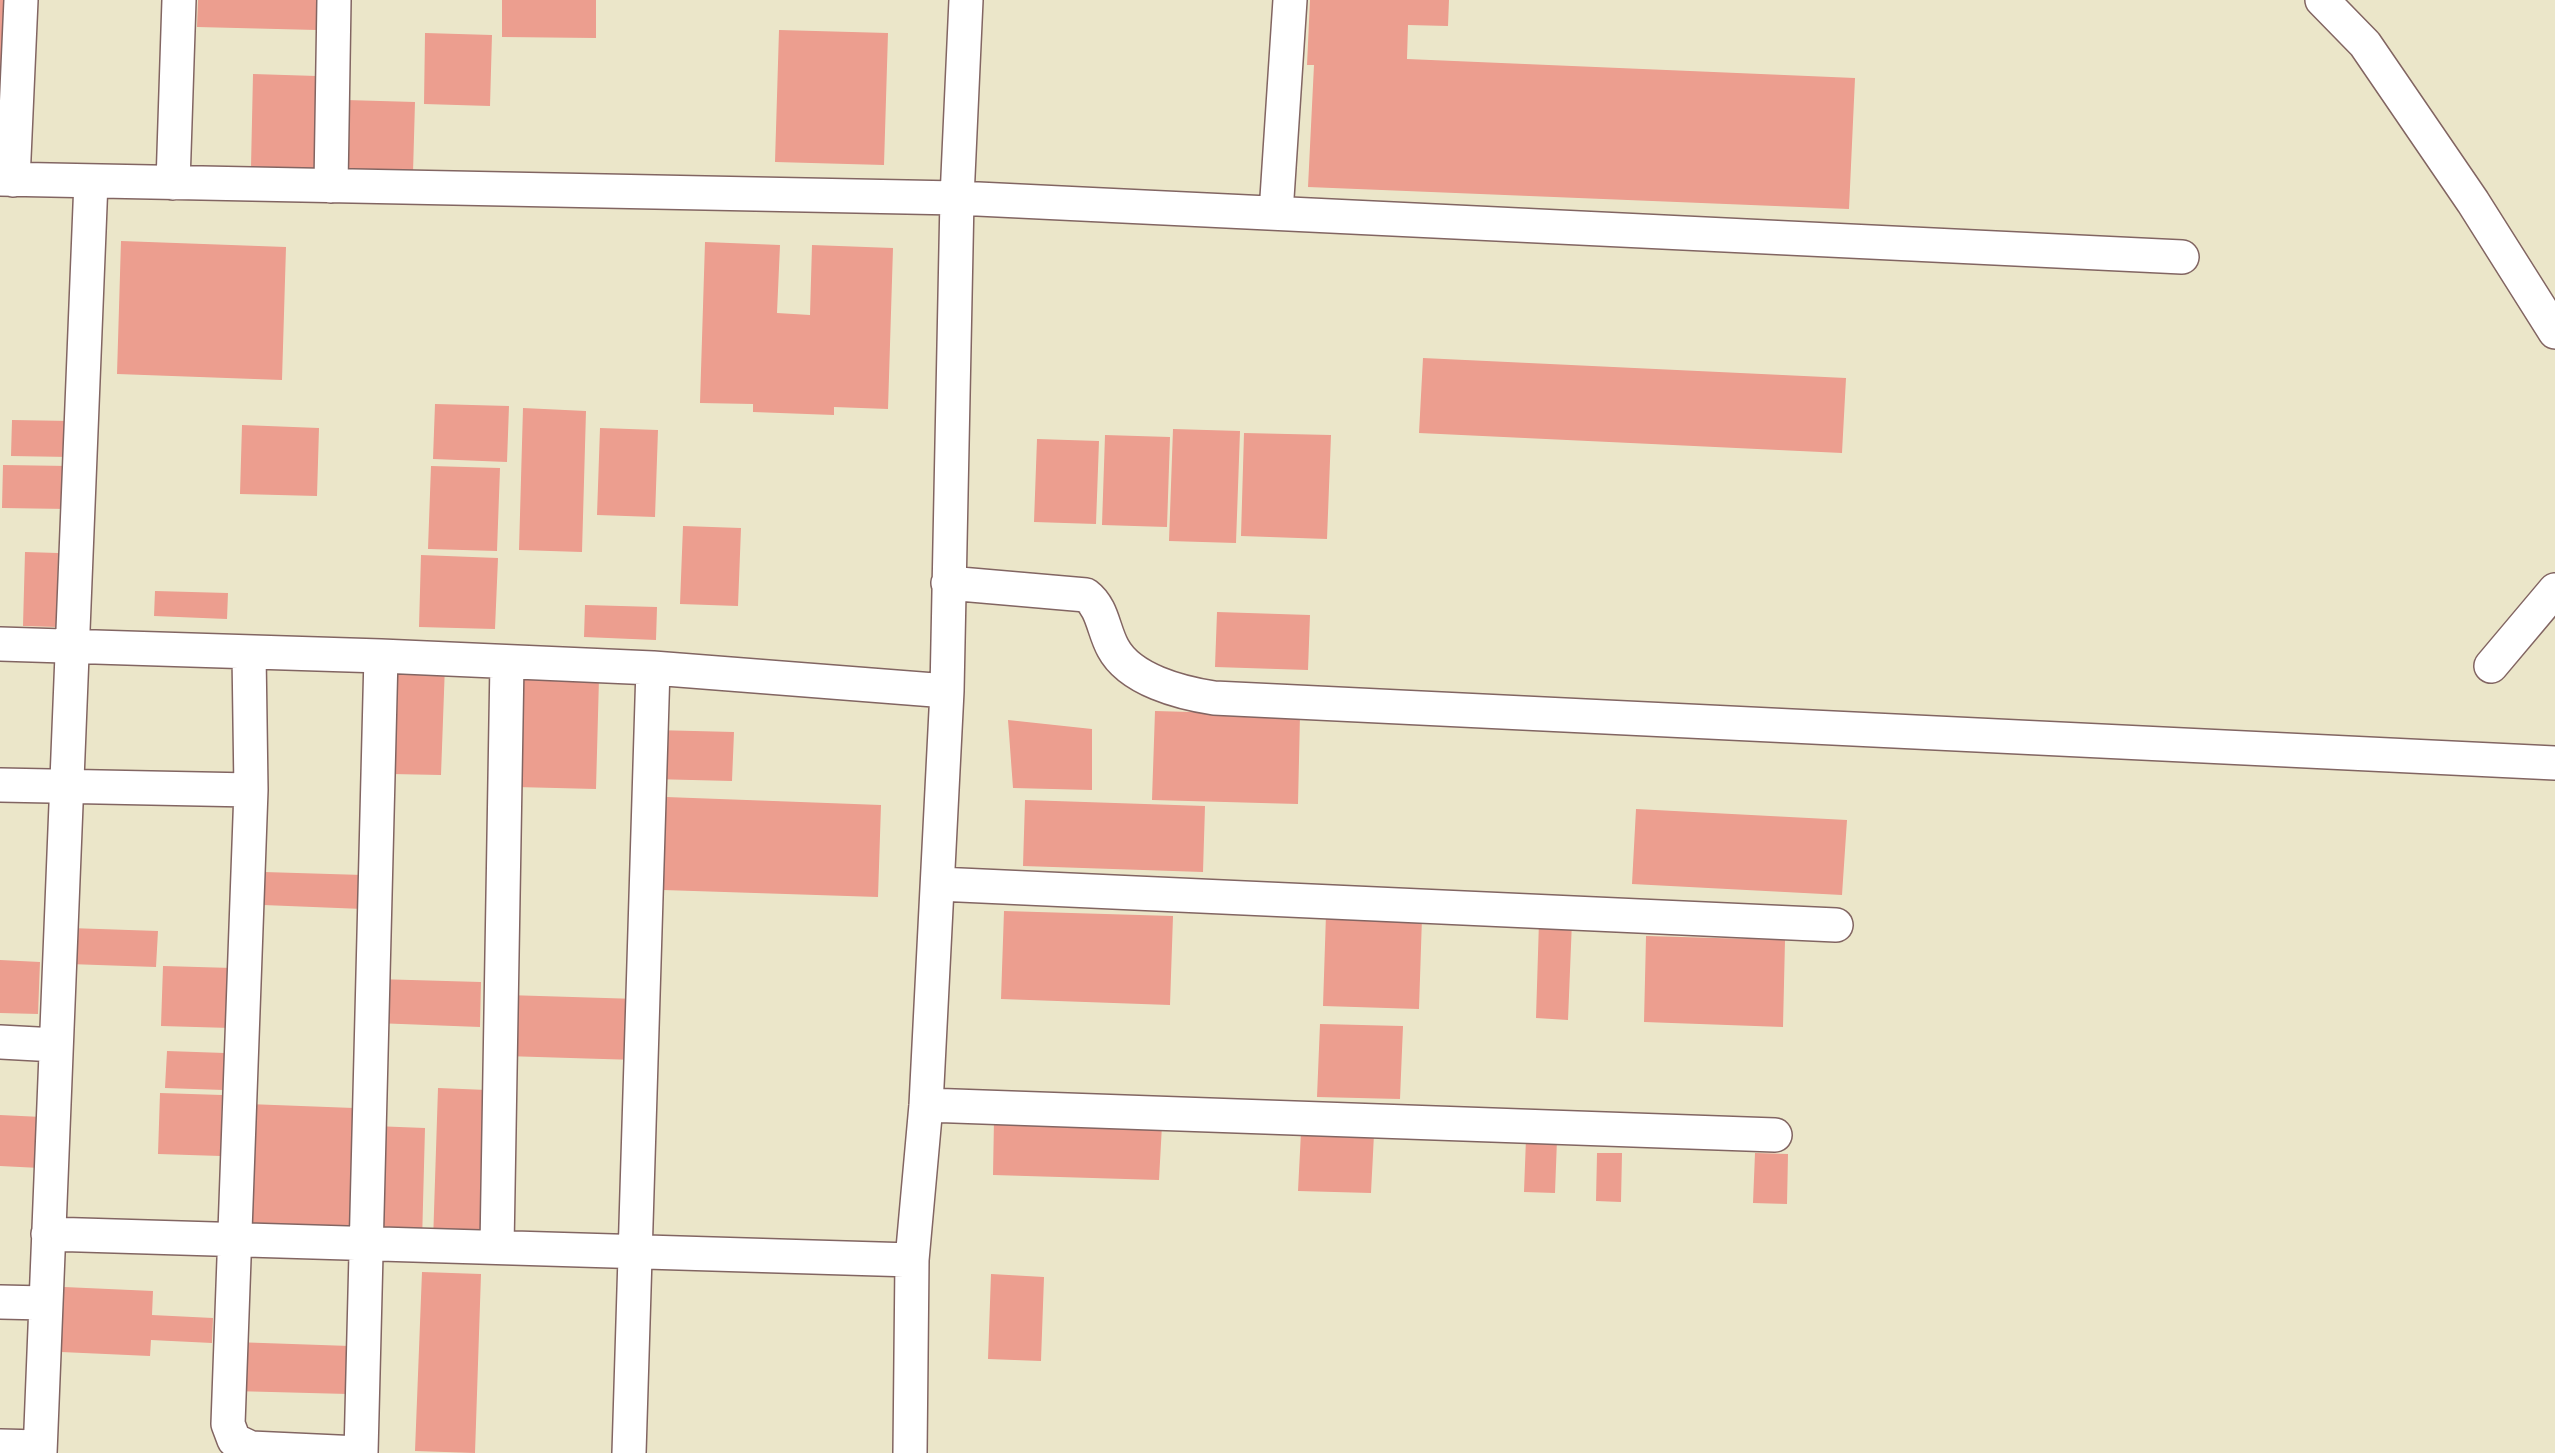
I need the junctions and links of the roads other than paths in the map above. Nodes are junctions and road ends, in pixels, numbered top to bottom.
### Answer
1 (21, 0) edge
2 (178, 0) edge
3 (334, 0) edge
4 (966, 0) edge
5 (1290, 0) edge
6 (2322, 0) edge
7 (6, 179) edge
8 (91, 181) junction
9 (172, 183) junction
10 (331, 186) junction
11 (957, 198) junction
12 (1276, 213) junction
13 (2182, 257) dead end
14 (2555, 332) edge
15 (948, 583) junction
16 (2555, 590) edge
17 (0, 644) edge
18 (72, 646) junction
19 (249, 653) junction
20 (381, 656) junction
21 (507, 662) junction
22 (2491, 666) dead end
23 (653, 668) junction
24 (947, 691) junction
25 (2555, 763) edge
26 (0, 785) edge
27 (67, 788) junction
28 (250, 790) junction
29 (938, 884) junction
30 (1836, 925) dead end
31 (0, 1042) edge
32 (56, 1045) junction
33 (926, 1105) junction
34 (1775, 1135) dead end
35 (48, 1234) junction
36 (233, 1239) junction
37 (365, 1243) junction
38 (496, 1247) junction
39 (636, 1252) junction
40 (912, 1260) junction
41 (0, 1302) edge
42 (45, 1303) junction
43 (0, 1446) edge
44 (40, 1450) edge
45 (360, 1453) edge
46 (629, 1453) edge
47 (910, 1453) edge

1 - 7 street
2 - 9 street
3 - 10 street
4 - 11 street
5 - 12 street
6 - 14 street
7 - 8 street
8 - 9 street
8 - 18 street
9 - 10 street
10 - 11 street
11 - 12 street
11 - 15 street
12 - 13 street
15 - 24 street
15 - 25 street
16 - 22 street
17 - 18 street
18 - 19 street
18 - 27 street
19 - 20 street
19 - 28 street
20 - 21 street
20 - 37 street
21 - 23 street
21 - 38 street
23 - 24 street
23 - 39 street
24 - 29 street
26 - 27 street
27 - 28 street
27 - 32 street
28 - 36 street
29 - 30 street
29 - 33 street
31 - 32 street
32 - 35 street
33 - 34 street
33 - 40 street
35 - 36 street
35 - 42 street
36 - 37 street
36 - 45 street
37 - 38 street
37 - 45 street
38 - 39 street
39 - 40 street
39 - 46 street
40 - 47 street
41 - 42 street
42 - 44 street
43 - 44 street

